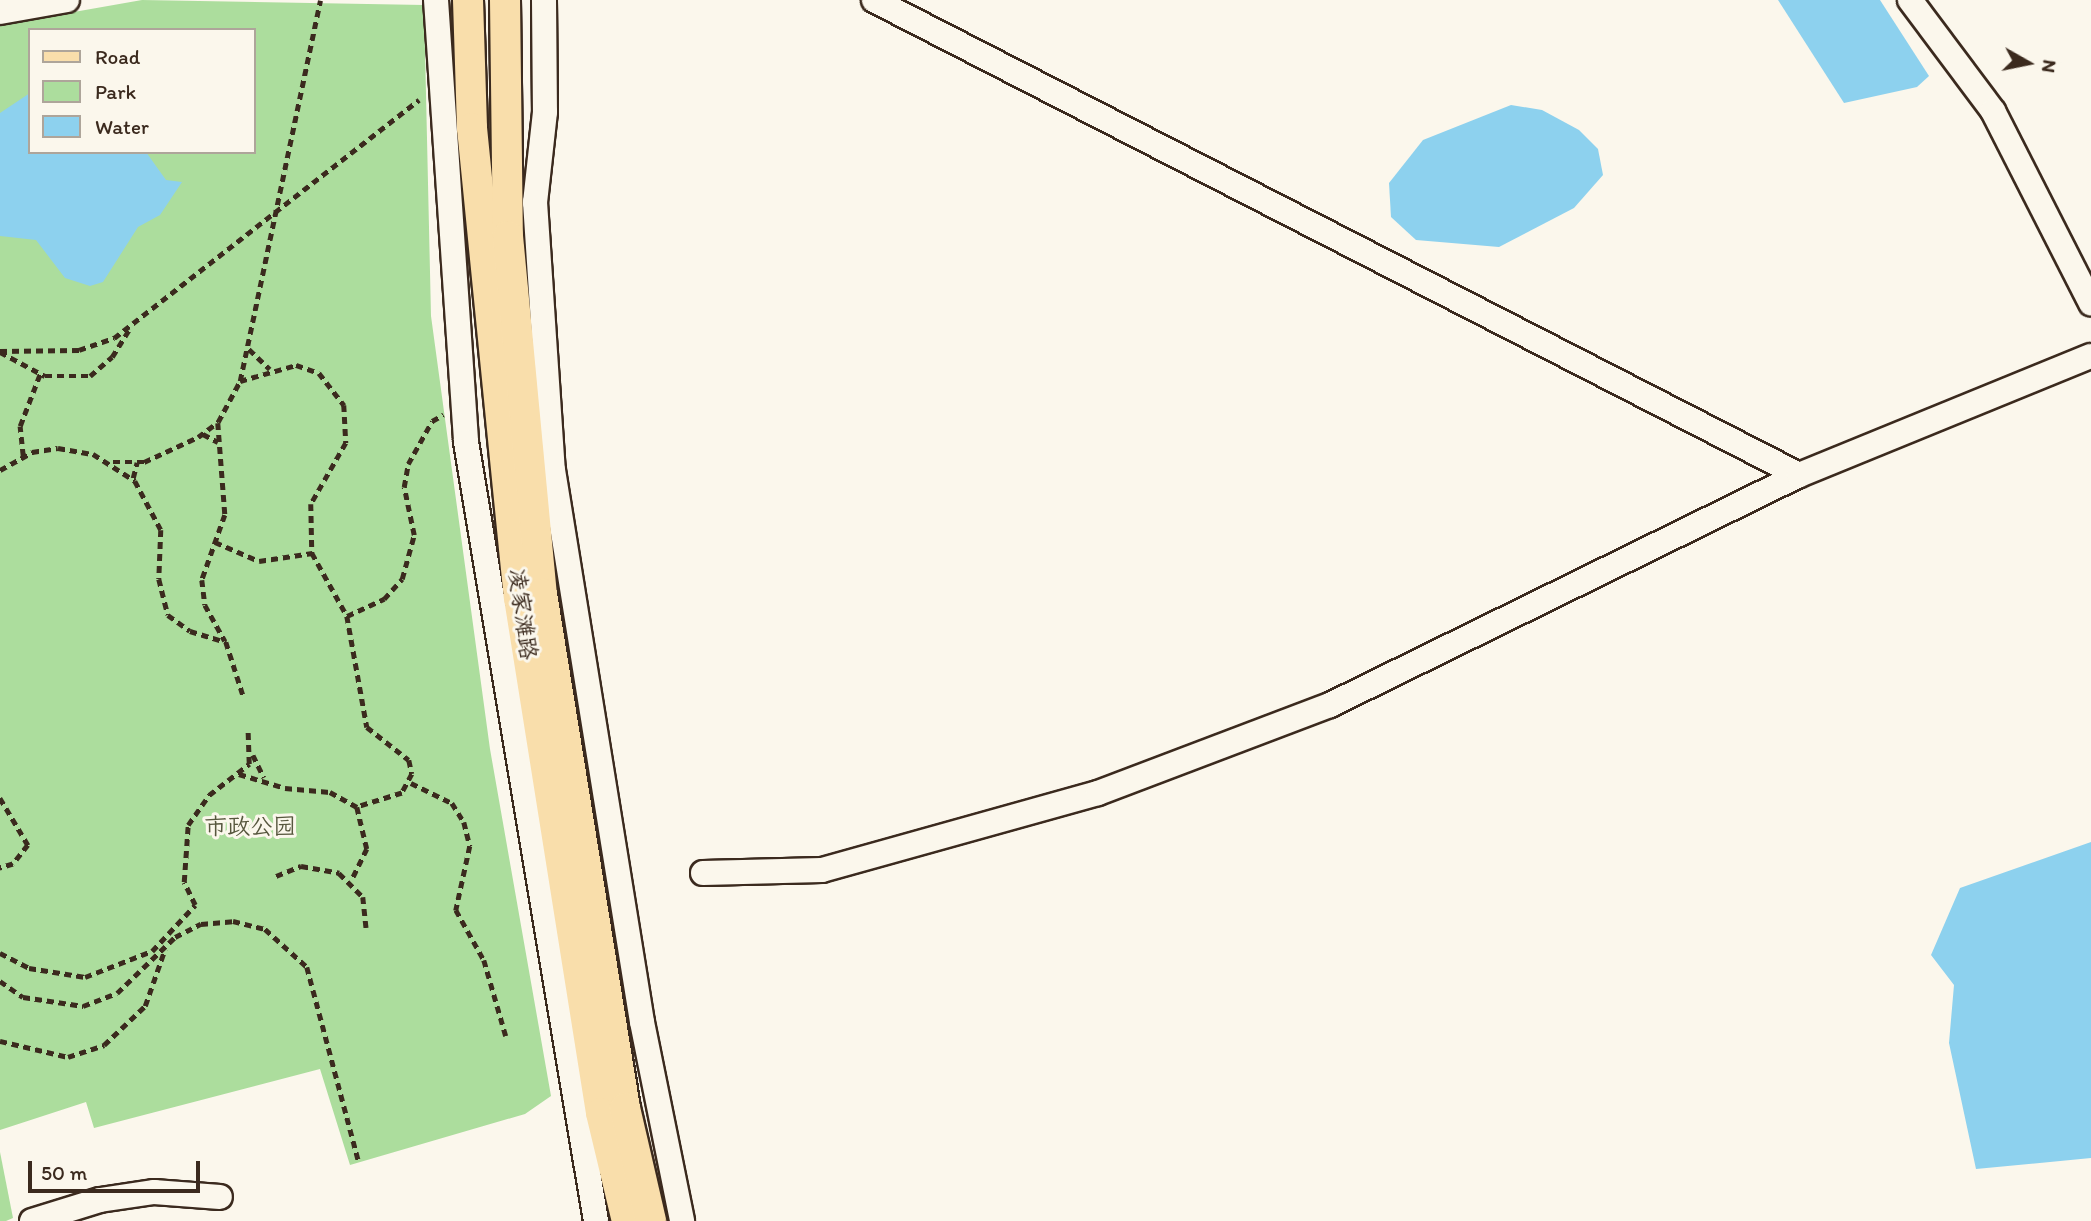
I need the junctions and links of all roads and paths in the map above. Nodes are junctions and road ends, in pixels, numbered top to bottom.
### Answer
1 (67, 0) edge
2 (320, 0) edge
3 (436, 0) edge
4 (468, 0) edge
5 (505, 0) edge
6 (544, 0) edge
7 (874, 0) edge
8 (1910, 0) edge
9 (0, 12) edge
10 (440, 84) junction
11 (277, 211) junction
12 (2091, 303) edge
13 (132, 325) junction
14 (249, 349) junction
15 (0, 351) edge
16 (2091, 356) edge
17 (271, 369) junction
18 (40, 374) junction
19 (240, 381) junction
20 (446, 412) dead end
21 (218, 422) junction
22 (202, 434) junction
23 (218, 442) junction
24 (23, 456) junction
25 (113, 462) junction
26 (137, 462) junction
27 (0, 470) edge
28 (1798, 475) junction
29 (133, 479) junction
30 (215, 542) junction
31 (312, 553) junction
32 (347, 616) junction
33 (226, 642) junction
34 (244, 698) dead end
35 (248, 728) dead end
36 (253, 754) junction
37 (239, 774) junction
38 (264, 778) junction
39 (411, 783) junction
40 (0, 799) edge
41 (356, 807) junction
42 (0, 869) edge
43 (703, 873) dead end
44 (276, 876) dead end
45 (352, 880) junction
46 (366, 928) dead end
47 (169, 935) junction
48 (166, 947) junction
49 (0, 953) edge
50 (0, 981) edge
51 (506, 1036) dead end
52 (0, 1041) edge
53 (359, 1162) dead end
54 (220, 1198) dead end
55 (32, 1221) edge
56 (596, 1221) edge
57 (627, 1221) edge
58 (651, 1221) edge
59 (681, 1221) edge

1 - 9 street
2 - 11 path
3 - 10 street
4 - 57 main road, 凌家滩路
5 - 58 main road, 凌家滩路
6 - 59 street
7 - 28 street
8 - 12 street
10 - 11 path
10 - 56 street
11 - 13 path
11 - 14 path
13 - 15 path
13 - 18 path
14 - 17 path
14 - 19 path
15 - 18 path
16 - 28 street
17 - 19 path
17 - 31 path
18 - 24 path
19 - 21 path
20 - 32 path
21 - 22 path
21 - 23 path
22 - 23 path
22 - 26 path
23 - 30 path
24 - 25 path
24 - 27 path
25 - 26 path
25 - 29 path
26 - 29 path
28 - 43 street
29 - 33 path
30 - 31 path
30 - 33 path
31 - 32 path
32 - 39 path
33 - 34 path
35 - 36 path
36 - 37 path
36 - 38 path
37 - 38 path
37 - 47 path
38 - 41 path
39 - 41 path
39 - 51 path
40 - 42 path
41 - 45 path
44 - 45 path
45 - 46 path
47 - 48 path
47 - 49 path
48 - 50 path
48 - 52 path
48 - 53 path
54 - 55 street

